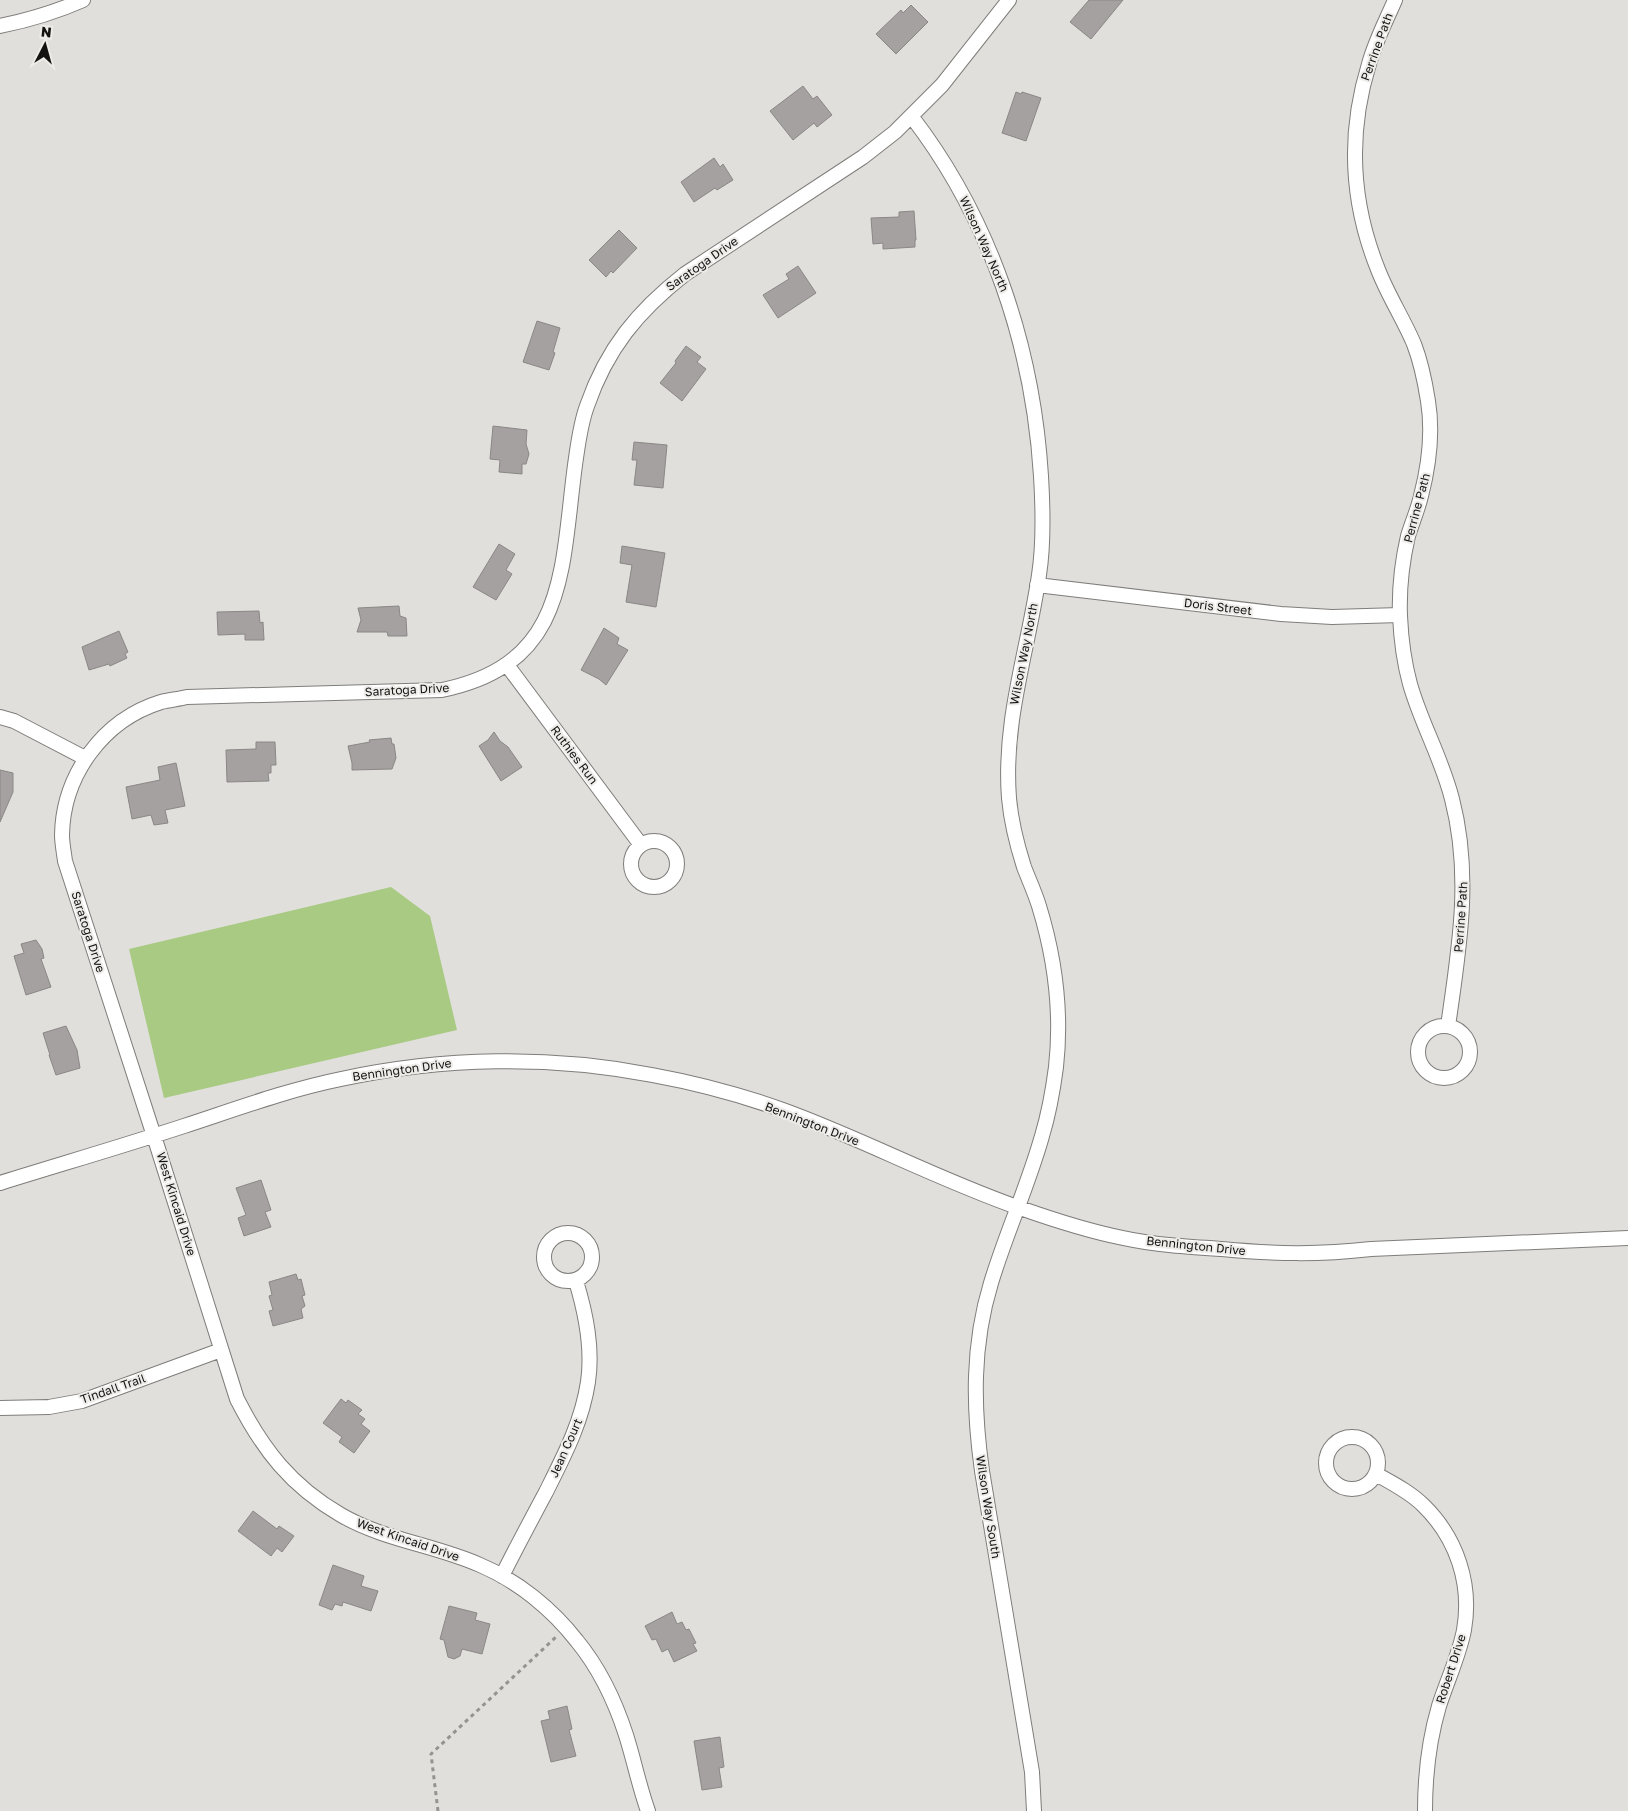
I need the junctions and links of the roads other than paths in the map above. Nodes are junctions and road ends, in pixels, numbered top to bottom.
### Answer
1 (83, 0) edge
2 (1009, 0) edge
3 (1395, 0) edge
4 (0, 26) edge
5 (912, 117) junction
6 (1037, 585) junction
7 (1400, 615) junction
8 (507, 664) junction
9 (0, 717) edge
10 (85, 758) junction
11 (641, 845) dead end
12 (1448, 1026) dead end
13 (154, 1136) junction
14 (0, 1183) edge
15 (1017, 1207) junction
16 (1628, 1238) edge
17 (576, 1281) dead end
18 (222, 1350) junction
19 (0, 1408) edge
20 (1376, 1474) dead end
21 (502, 1576) junction
22 (648, 1811) edge
23 (1034, 1811) edge
24 (1425, 1811) edge

1 - 4 street
2 - 5 street, Saratoga Drive
3 - 7 street, Perrine Path
5 - 6 street, Wilson Way North
5 - 8 street, Saratoga Drive
6 - 7 street, Doris Street
6 - 15 street, Wilson Way North
7 - 12 street, Perrine Path
8 - 10 street, Saratoga Drive
8 - 11 street, Ruthies Run
9 - 10 street
10 - 13 street, Saratoga Drive
13 - 14 street, Bennington Drive
13 - 15 street, Bennington Drive
13 - 18 street, West Kincaid Drive
15 - 16 street, Bennington Drive
15 - 23 street, Wilson Way South
17 - 21 street, Jean Court
18 - 19 street, Tindall Trail
18 - 21 street, West Kincaid Drive
20 - 24 street, Robert Drive
21 - 22 street, West Kincaid Drive

